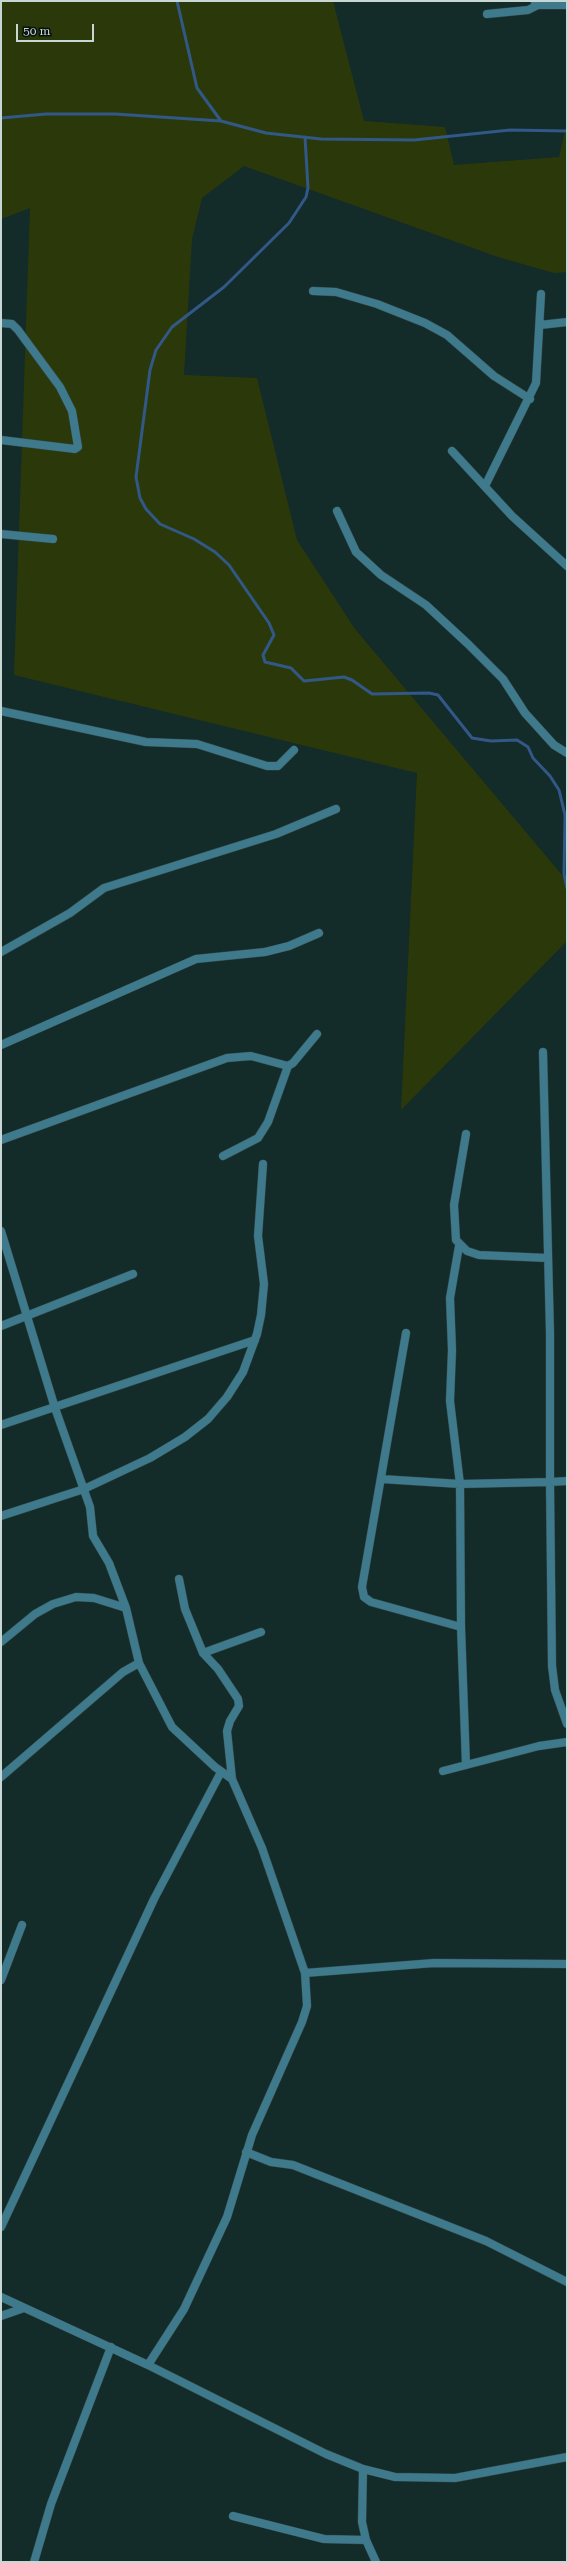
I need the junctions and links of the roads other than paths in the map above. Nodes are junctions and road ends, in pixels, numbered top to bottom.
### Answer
1 (536, 3) edge
2 (567, 5) edge
3 (487, 14) dead end
4 (313, 291) dead end
5 (541, 294) dead end
6 (567, 322) edge
7 (1, 323) edge
8 (540, 325) junction
9 (530, 399) junction
10 (1, 440) edge
11 (452, 451) dead end
12 (485, 486) junction
13 (337, 510) dead end
14 (1, 534) edge
15 (53, 539) dead end
16 (567, 566) edge
17 (1, 711) edge
18 (294, 750) dead end
19 (567, 754) edge
20 (336, 809) dead end
21 (319, 933) dead end
22 (1, 952) edge
23 (317, 1034) dead end
24 (1, 1045) edge
25 (543, 1052) dead end
26 (288, 1066) junction
27 (466, 1134) dead end
28 (1, 1140) edge
29 (222, 1156) dead end
30 (264, 1164) dead end
31 (1, 1233) edge
32 (459, 1246) junction
33 (548, 1258) junction
34 (133, 1274) dead end
35 (28, 1317) junction
36 (1, 1326) edge
37 (406, 1333) dead end
38 (255, 1340) junction
39 (55, 1408) junction
40 (1, 1426) edge
41 (381, 1479) junction
42 (567, 1481) edge
43 (550, 1482) junction
44 (460, 1484) junction
45 (84, 1489) junction
46 (1, 1516) edge
47 (179, 1579) dead end
48 (126, 1608) junction
49 (461, 1627) junction
50 (261, 1632) dead end
51 (1, 1642) edge
52 (203, 1653) junction
53 (139, 1663) junction
54 (567, 1724) edge
55 (567, 1742) edge
56 (466, 1765) junction
57 (443, 1771) dead end
58 (221, 1772) junction
59 (1, 1777) edge
60 (232, 1779) junction
61 (22, 1925) dead end
62 (567, 1964) edge
63 (305, 1973) junction
64 (1, 1980) edge
65 (246, 2152) junction
66 (1, 2227) edge
67 (567, 2282) edge
68 (1, 2297) edge
69 (24, 2308) junction
70 (1, 2316) edge
71 (111, 2347) junction
72 (148, 2365) junction
73 (567, 2457) edge
74 (363, 2469) junction
75 (234, 2516) dead end
76 (366, 2540) junction
77 (34, 2562) edge
78 (376, 2562) edge

1 - 2 street
1 - 3 street
4 - 9 street
5 - 8 street
6 - 8 street
7 - 10 street
8 - 9 street
9 - 12 street
11 - 12 street
12 - 16 street
13 - 19 street
14 - 15 street
17 - 18 street
20 - 22 street
21 - 24 street
23 - 26 street
25 - 33 street
26 - 28 street
26 - 29 street
27 - 32 street
30 - 38 street
31 - 35 street
32 - 33 street
32 - 44 street
33 - 43 street
34 - 35 street
35 - 36 street
35 - 39 street
37 - 41 street
38 - 39 street
38 - 45 street
39 - 40 street
39 - 45 street
41 - 44 street
41 - 49 street
42 - 43 street
43 - 44 street
43 - 54 street
44 - 49 street
45 - 46 street
45 - 48 street
47 - 52 street
48 - 51 street
48 - 53 street
49 - 56 street
50 - 52 street
52 - 60 street
53 - 58 street
53 - 59 street
55 - 56 street
56 - 57 street
58 - 60 street
58 - 66 street
60 - 63 street
61 - 64 street
62 - 63 street
63 - 65 street
65 - 67 street
65 - 72 street
68 - 69 street
69 - 70 street
69 - 71 street
71 - 72 street
71 - 77 street
72 - 74 street
73 - 74 street
74 - 76 street
75 - 76 street
76 - 78 street

